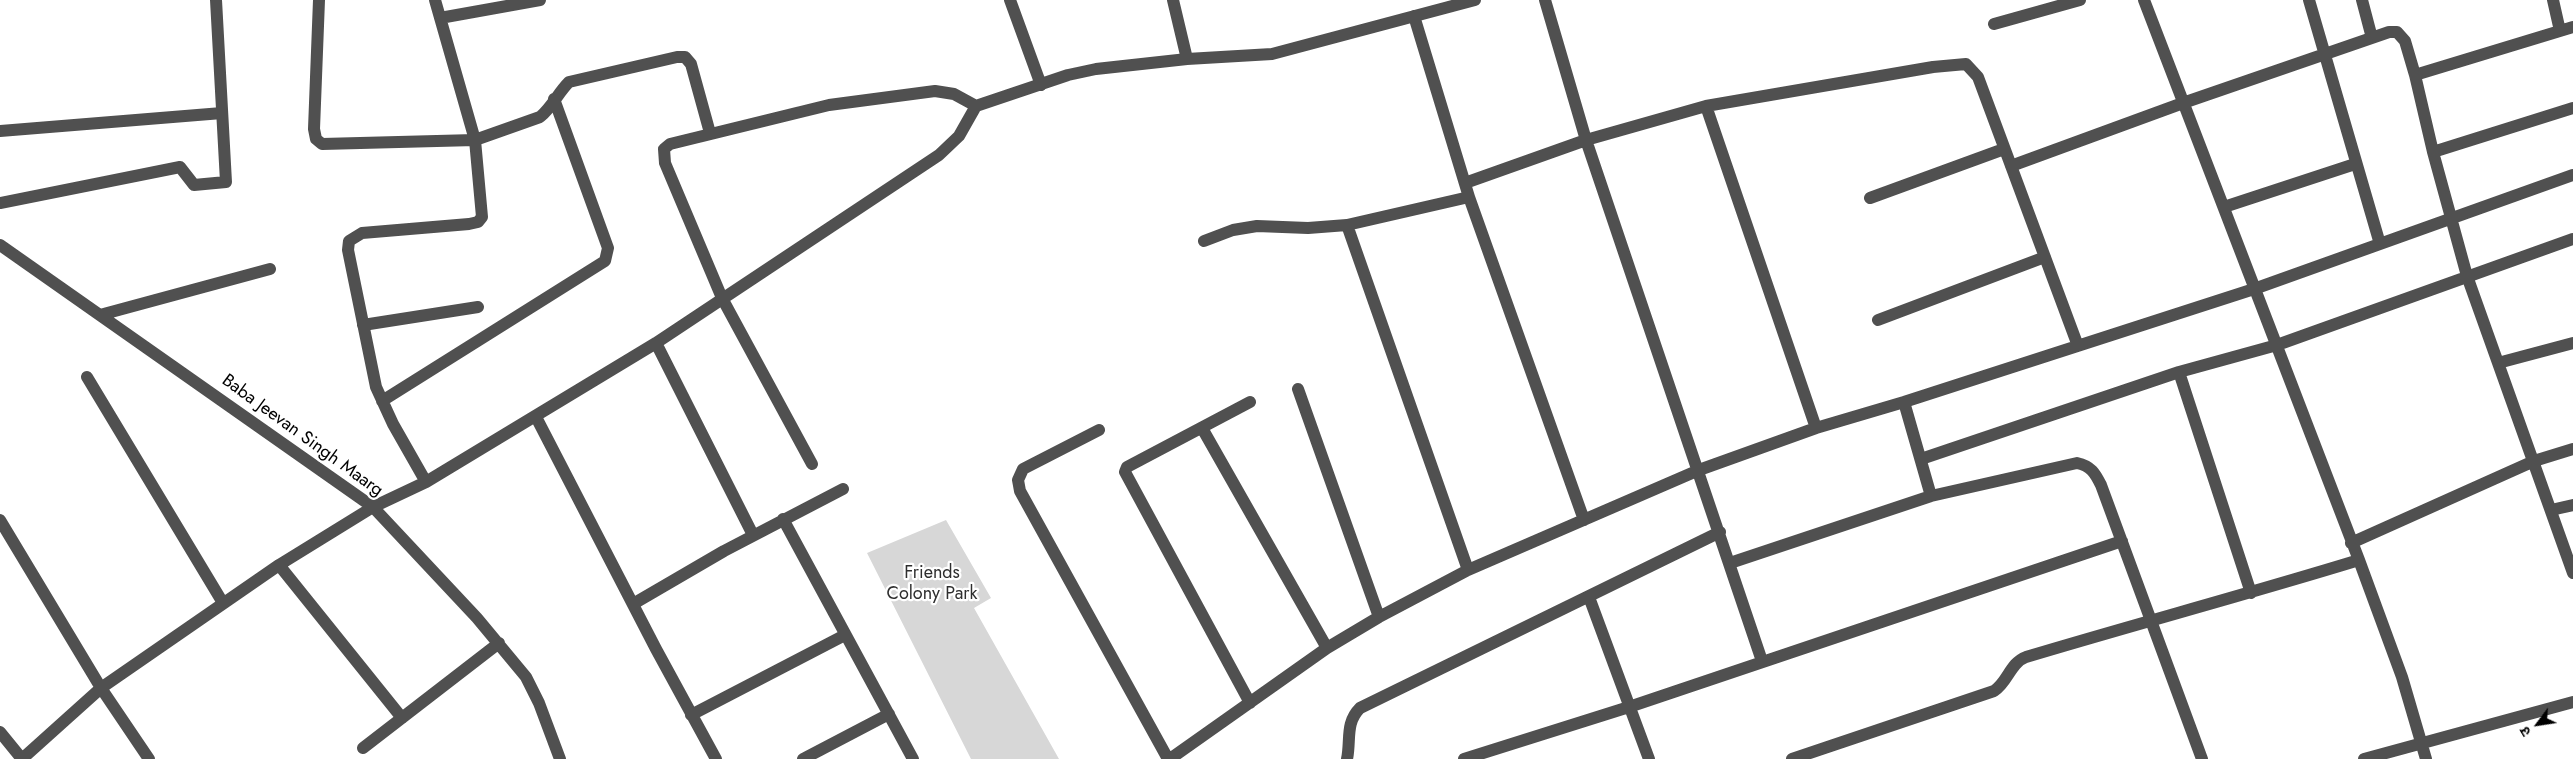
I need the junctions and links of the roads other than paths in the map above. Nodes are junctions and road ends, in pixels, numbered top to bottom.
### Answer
1 (216, 0) edge
2 (319, 0) edge
3 (435, 0) edge
4 (540, 0) edge
5 (1010, 0) edge
6 (1173, 0) edge
7 (1476, 0) edge
8 (1545, 0) edge
9 (2080, 0) edge
10 (2144, 0) edge
11 (2309, 0) edge
12 (2362, 0) edge
13 (2553, 0) edge
14 (1429, 5) edge
15 (1414, 16) junction
16 (440, 18) junction
17 (1994, 24) dead end
18 (2573, 27) edge
19 (2560, 31) junction
20 (2372, 38) junction
21 (2324, 55) junction
22 (1187, 59) junction
23 (2415, 75) junction
24 (1041, 85) junction
25 (554, 99) junction
26 (2183, 103) junction
27 (976, 106) junction
28 (1706, 106) junction
29 (2573, 108) edge
30 (222, 113) junction
31 (0, 131) edge
32 (710, 134) junction
33 (475, 140) junction
34 (1586, 140) junction
35 (2004, 149) junction
36 (2433, 152) junction
37 (2356, 164) junction
38 (2011, 166) junction
39 (2573, 175) edge
40 (1465, 182) junction
41 (1469, 197) junction
42 (1870, 198) dead end
43 (0, 203) edge
44 (2224, 207) junction
45 (2451, 217) junction
46 (1347, 225) junction
47 (2573, 239) edge
48 (1204, 241) dead end
49 (2380, 244) junction
50 (0, 245) edge
51 (2045, 257) junction
52 (270, 269) dead end
53 (2467, 276) junction
54 (2254, 289) junction
55 (722, 298) junction
56 (478, 307) dead end
57 (100, 316) junction
58 (1878, 320) dead end
59 (363, 325) junction
60 (656, 343) junction
61 (2573, 343) edge
62 (2277, 345) junction
63 (2078, 346) junction
64 (2498, 362) junction
65 (2179, 372) junction
66 (86, 377) dead end
67 (1298, 389) dead end
68 (382, 401) junction
69 (1250, 402) dead end
70 (1904, 402) junction
71 (536, 417) junction
72 (1202, 428) junction
73 (1816, 428) junction
74 (1099, 430) dead end
75 (2573, 449) edge
76 (1921, 459) junction
77 (2534, 461) junction
78 (812, 464) dead end
79 (1699, 470) junction
80 (426, 482) junction
81 (843, 489) dead end
82 (1931, 496) junction
83 (2573, 505) edge
84 (373, 507) junction
85 (2551, 510) junction
86 (783, 519) junction
87 (0, 520) edge
88 (1584, 520) junction
89 (1720, 532) junction
90 (753, 535) junction
91 (2122, 540) junction
92 (2351, 543) junction
93 (2359, 560) junction
94 (1730, 563) junction
95 (279, 565) junction
96 (1468, 570) junction
97 (2573, 573) edge
98 (2251, 593) junction
99 (1588, 597) junction
100 (223, 602) junction
101 (633, 604) junction
102 (1379, 617) junction
103 (2152, 619) junction
104 (845, 635) junction
105 (499, 644) junction
106 (1327, 648) junction
107 (1762, 661) junction
108 (101, 688) junction
109 (1250, 702) junction
110 (2573, 702) edge
111 (1629, 707) junction
112 (889, 714) junction
113 (691, 715) junction
114 (402, 718) junction
115 (0, 732) edge
116 (2422, 742) junction
117 (363, 748) dead end
118 (22, 759) edge
119 (149, 759) edge
120 (560, 759) edge
121 (716, 759) edge
122 (803, 759) edge
123 (913, 759) edge
124 (1169, 759) edge
125 (1347, 759) edge
126 (1464, 759) edge
127 (1649, 759) edge
128 (1792, 759) edge
129 (2202, 759) edge
130 (2364, 759) edge
131 (2426, 759) edge

1 - 30 street
2 - 33 street
3 - 16 street
4 - 16 street
5 - 24 street
6 - 22 street
7 - 14 street
8 - 34 street
9 - 17 street
10 - 26 street
11 - 21 street
12 - 20 street
13 - 19 street
14 - 15 street
15 - 22 street
15 - 40 street
16 - 33 street
18 - 19 street
19 - 23 street
20 - 21 street
20 - 23 street
21 - 26 street
21 - 37 street
22 - 24 street
23 - 36 street
24 - 27 street
25 - 32 street
25 - 33 street
25 - 68 street
26 - 38 street
26 - 44 street
27 - 32 street
27 - 55 street
28 - 34 street
28 - 35 street
28 - 73 street
29 - 36 street
30 - 31 street
30 - 43 street
32 - 55 street
33 - 59 street
34 - 40 street
34 - 79 street
35 - 38 street
35 - 42 street
36 - 45 street
37 - 44 street
37 - 49 street
38 - 51 street
39 - 45 street
40 - 41 street
41 - 46 street
41 - 88 street
44 - 54 street
45 - 49 street
45 - 53 street
46 - 48 street
46 - 96 street
47 - 53 street
49 - 54 street
50 - 57 street, Baba Jeevan Singh Maarg
51 - 58 street
51 - 63 street
52 - 57 street
53 - 62 street
53 - 64 street
54 - 62 street
54 - 63 street
55 - 60 street
55 - 78 street
56 - 59 street
57 - 84 street, Baba Jeevan Singh Maarg
59 - 68 street
60 - 71 street
60 - 90 street
61 - 64 street
62 - 65 street
62 - 92 street
63 - 70 street
64 - 77 street
65 - 76 street
65 - 98 street
66 - 100 street
67 - 102 street
68 - 80 street
69 - 72 street
70 - 73 street
70 - 76 street
71 - 80 street
71 - 101 street
72 - 106 street
72 - 109 street
73 - 79 street
74 - 124 street
75 - 77 street
76 - 82 street
77 - 85 street
77 - 92 street
79 - 88 street
79 - 89 street
80 - 84 street
81 - 86 street
82 - 91 street
82 - 94 street
83 - 85 street
84 - 95 street
84 - 105 street, Baba Jeevan Singh Maarg
85 - 97 street
86 - 90 street
86 - 104 street
87 - 108 street
88 - 96 street
89 - 94 street
89 - 99 street
90 - 101 street
91 - 103 street
91 - 107 street
92 - 93 street
93 - 98 street
93 - 116 street
94 - 107 street
95 - 100 street
95 - 114 street
96 - 102 street
98 - 103 street
99 - 111 street
99 - 125 street
100 - 108 street
101 - 113 street
102 - 106 street
103 - 128 street
103 - 129 street
104 - 112 street
104 - 113 street
105 - 114 street
105 - 120 street, Baba Jeevan Singh Maarg
106 - 109 street
107 - 111 street
108 - 118 street
108 - 119 street
109 - 124 street
110 - 116 street
111 - 126 street
111 - 127 street
112 - 122 street
112 - 123 street
113 - 121 street
114 - 117 street
115 - 118 street
116 - 130 street
116 - 131 street

